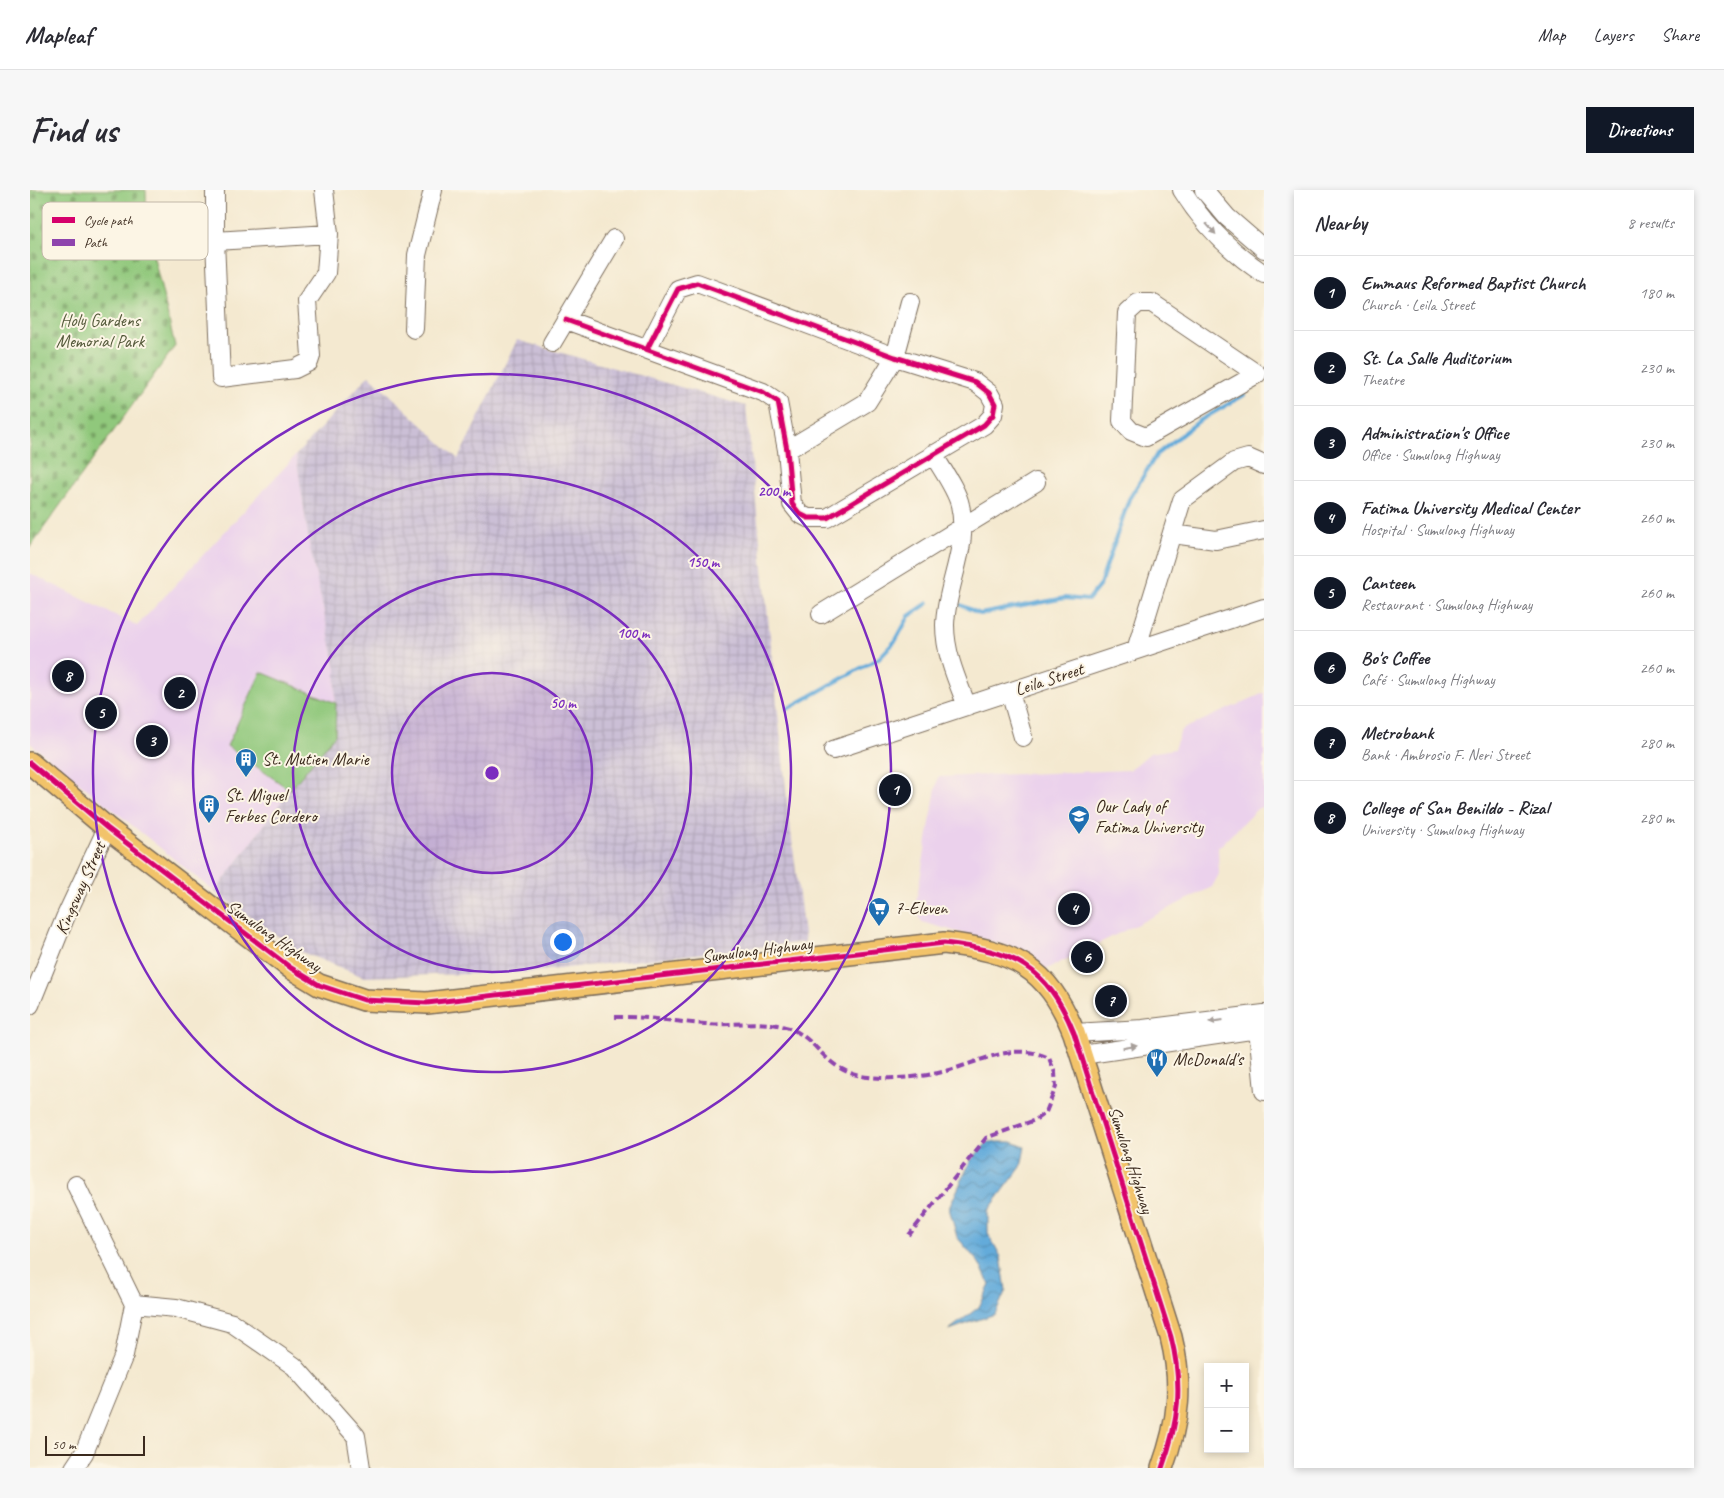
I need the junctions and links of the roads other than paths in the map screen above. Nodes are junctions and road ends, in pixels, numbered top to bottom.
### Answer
1 (215, 190) edge
2 (324, 190) edge
3 (433, 190) edge
4 (1182, 190) edge
5 (1204, 190) edge
6 (329, 234) junction
7 (614, 239) dead end
8 (215, 241) junction
9 (1264, 249) edge
10 (1264, 274) edge
11 (910, 302) dead end
12 (566, 320) junction
13 (414, 329) dead end
14 (552, 343) dead end
15 (647, 349) junction
16 (895, 358) junction
17 (1260, 375) edge
18 (787, 450) junction
19 (933, 454) junction
20 (1264, 465) edge
21 (1036, 482) dead end
22 (962, 527) junction
23 (1264, 530) edge
24 (1173, 534) junction
25 (1264, 608) edge
26 (821, 614) dead end
27 (1136, 650) junction
28 (1010, 692) junction
29 (967, 706) junction
30 (1023, 737) dead end
31 (833, 750) dead end
32 (30, 763) edge
33 (107, 828) junction
34 (30, 1005) edge
35 (1262, 1024) edge
36 (1195, 1031) junction
37 (1074, 1033) junction
38 (1082, 1055) junction
39 (1264, 1091) edge
40 (76, 1185) dead end
41 (134, 1304) junction
42 (74, 1468) edge
43 (361, 1468) edge
44 (1162, 1468) edge

1 - 8 street
2 - 6 street
3 - 13 street
4 -> 10 street
5 - 9 street
6 - 8 street
6 - 8 street
7 - 12 street
11 - 16 street
12 - 14 street
12 - 15 street
15 - 16 street
15 - 18 street
16 - 18 street
16 - 19 street
17 - 17 street
18 - 19 street
19 - 22 street
20 - 24 street
21 - 22 street
22 - 26 street
22 - 29 street
23 - 24 street
24 - 27 street
25 - 27 street, Leila Street
27 - 28 street, Leila Street
28 - 29 street, Leila Street
28 - 30 street
29 - 31 street, Leila Street
32 - 33 main road, Sumulong Highway
33 - 34 street, Kingsway Street
33 - 37 main road, Sumulong Highway
35 - 36 street
35 - 39 street
36 - 37 street
38 -> 36 street
37 - 38 main road, Sumulong Highway
38 - 44 main road, Sumulong Highway
40 - 41 street
41 - 42 street
41 - 43 street

